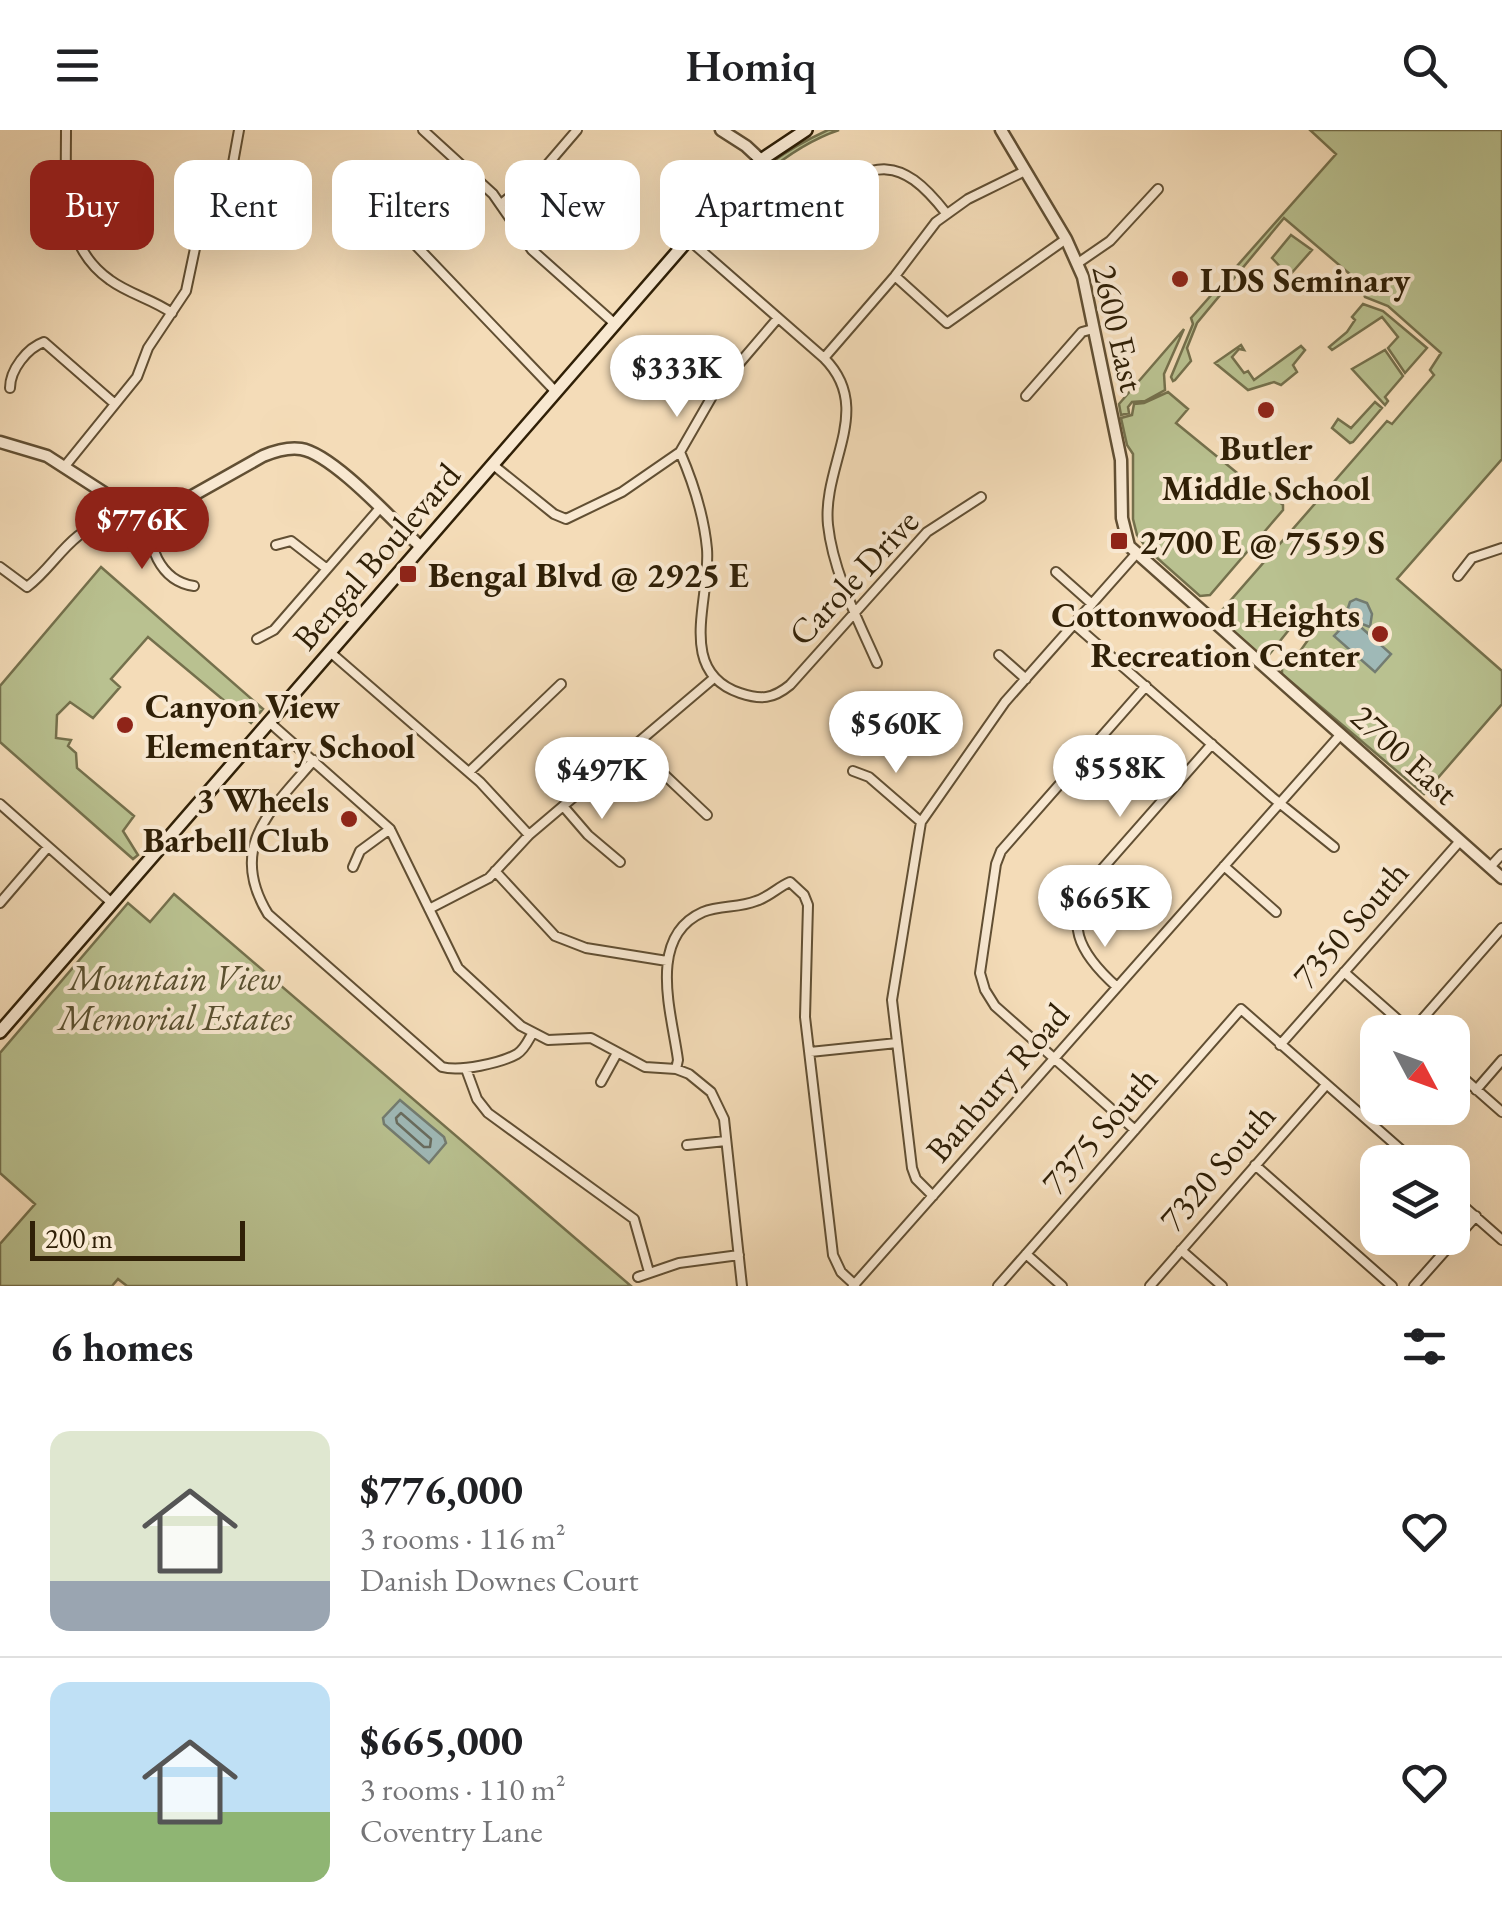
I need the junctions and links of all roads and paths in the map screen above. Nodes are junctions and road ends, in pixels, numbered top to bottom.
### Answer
1 (66, 130) edge
2 (239, 130) edge
3 (422, 130) edge
4 (577, 130) edge
5 (722, 130) edge
6 (806, 130) edge
7 (1000, 130) edge
8 (66, 160) edge
9 (761, 160) joint
10 (879, 169) edge
11 (1025, 171) junction
12 (1158, 189) dead end
13 (500, 204) junction
14 (946, 213) junction
15 (1066, 239) junction
16 (84, 250) edge
17 (420, 250) edge
18 (678, 250) edge
19 (701, 250) edge
20 (1078, 263) junction
21 (895, 276) junction
22 (172, 313) junction
23 (778, 318) junction
24 (614, 324) junction
25 (1093, 329) junction
26 (824, 358) junction
27 (10, 388) dead end
28 (556, 392) junction
29 (1026, 396) dead end
30 (115, 404) junction
31 (0, 442) edge
32 (680, 452) junction
33 (492, 464) junction
34 (65, 466) junction
35 (980, 497) dead end
36 (122, 505) junction
37 (380, 508) junction
38 (148, 512) junction
39 (276, 545) dead end
40 (421, 547) junction
41 (1502, 548) edge
42 (1136, 554) junction
43 (0, 567) edge
44 (328, 569) junction
45 (1056, 572) dead end
46 (1458, 576) dead end
47 (194, 586) dead end
48 (1092, 604) junction
49 (856, 611) junction
50 (1074, 624) junction
51 (257, 639) dead end
52 (330, 652) junction
53 (999, 655) dead end
54 (877, 663) dead end
55 (714, 678) junction
56 (1026, 679) junction
57 (561, 684) dead end
58 (1146, 686) junction
59 (269, 722) junction
60 (1341, 734) junction
61 (1212, 744) junction
62 (634, 746) junction
63 (314, 760) junction
64 (853, 771) dead end
65 (469, 772) junction
66 (1280, 802) junction
67 (0, 804) edge
68 (563, 806) junction
69 (706, 815) dead end
70 (921, 822) junction
71 (390, 829) junction
72 (529, 835) junction
73 (1460, 840) junction
74 (48, 847) junction
75 (1334, 847) dead end
76 (1502, 854) edge
77 (620, 862) dead end
78 (1224, 866) junction
79 (353, 867) dead end
80 (1490, 867) junction
81 (496, 871) junction
82 (1502, 878) edge
83 (0, 903) edge
84 (112, 903) junction
85 (429, 908) junction
86 (1276, 912) dead end
87 (1502, 928) edge
88 (667, 961) junction
89 (1344, 972) junction
90 (1117, 987) junction
91 (1393, 1015) edge
92 (1427, 1015) edge
93 (0, 1032) edge
94 (532, 1034) junction
95 (897, 1043) junction
96 (1280, 1044) junction
97 (810, 1052) junction
98 (617, 1053) junction
99 (1054, 1059) junction
100 (1502, 1060) edge
101 (466, 1069) junction
102 (676, 1070) junction
103 (601, 1082) dead end
104 (1470, 1084) edge
105 (1326, 1085) junction
106 (1476, 1090) junction
107 (1502, 1112) edge
108 (1135, 1130) junction
109 (726, 1141) junction
110 (687, 1145) dead end
111 (1395, 1145) edge
112 (1256, 1166) junction
113 (933, 1196) junction
114 (1470, 1211) edge
115 (1476, 1216) junction
116 (1502, 1240) edge
117 (1182, 1250) junction
118 (1026, 1254) junction
119 (739, 1255) junction
120 (650, 1272) junction
121 (638, 1277) dead end
122 (854, 1285) edge
123 (742, 1286) edge
124 (998, 1286) edge
125 (1062, 1286) edge
126 (1150, 1286) edge
127 (1222, 1286) edge
128 (1392, 1286) edge
129 (1414, 1286) edge

1 - 8 street
2 - 22 street
3 - 13 street
4 - 13 street
5 - 9 street
6 - 9 main road, Bengal Boulevard
7 - 11 street, 2600 East
10 - 14 street
11 - 14 street
11 - 15 street, 2600 East
12 - 20 street
13 - 24 street
14 - 21 street
15 - 20 street, 2600 East
15 - 21 street
16 - 22 street
17 - 28 street
18 - 24 main road, Bengal Boulevard
19 - 23 street
20 - 25 street, 2600 East
21 - 26 street
22 - 30 street
23 - 26 street
23 - 32 street
24 - 28 main road, Bengal Boulevard
25 - 29 street
25 - 42 street, 2600 East
26 - 49 street
27 - 30 street
28 - 33 main road, Bengal Boulevard
30 - 34 street
31 - 34 street
32 - 33 street
32 - 55 street
33 - 40 main road, Bengal Boulevard
34 - 36 street
35 - 49 street, Carole Drive
36 - 38 street
36 - 43 street
37 - 38 street
37 - 40 street
37 - 44 street
38 - 47 street
39 - 44 street
40 - 52 main road, Bengal Boulevard
41 - 46 street
42 - 48 street
42 - 60 street, 2700 East
44 - 51 street
45 - 48 street
48 - 50 street
49 - 54 street
49 - 55 street, Carole Drive
50 - 56 street
50 - 58 street
52 - 59 main road, Bengal Boulevard
52 - 65 street
53 - 56 street
55 - 62 street
56 - 70 street
57 - 65 street
58 - 61 street
58 - 99 street
59 - 63 street
59 - 84 main road, Bengal Boulevard
60 - 66 street, Banbury Road
60 - 73 street, 2700 East
61 - 66 street
61 - 90 street
62 - 68 street
62 - 69 street
63 - 71 street
63 - 101 street
64 - 70 street
65 - 72 street
66 - 75 street
66 - 78 street, Banbury Road
67 - 74 street
68 - 72 street
68 - 77 street
70 - 95 street
71 - 79 street
71 - 85 street
72 - 81 street
73 - 80 street, 2700 East
73 - 89 street, 7350 South
74 - 83 street
74 - 84 street
76 - 80 street
78 - 86 street
78 - 90 street, Banbury Road
80 - 82 street, 2700 East
81 - 85 street
81 - 88 street
84 - 93 main road, Bengal Boulevard
85 - 94 street
87 - 92 street
88 - 97 street
88 - 102 street
89 - 91 street
89 - 96 street, 7350 South
90 - 99 street, Banbury Road
94 - 98 street
94 - 101 street
95 - 97 street
95 - 113 street
96 - 105 street
96 - 108 street, 7375 South
97 - 122 street
98 - 102 street
98 - 103 street
99 - 108 street
99 - 113 street, Banbury Road
100 - 106 street
101 - 120 street
102 - 109 street
104 - 106 street
105 - 111 street
105 - 112 street, 7320 South
106 - 107 street
108 - 118 street, 7375 South
109 - 110 street
109 - 119 street
112 - 117 street, 7320 South
112 - 128 street
113 - 122 street, Banbury Road
114 - 115 street
115 - 116 street
115 - 129 street
117 - 126 street, 7320 South
117 - 127 street
118 - 124 street, 7375 South
118 - 125 street
119 - 120 street
119 - 123 street
120 - 121 street

